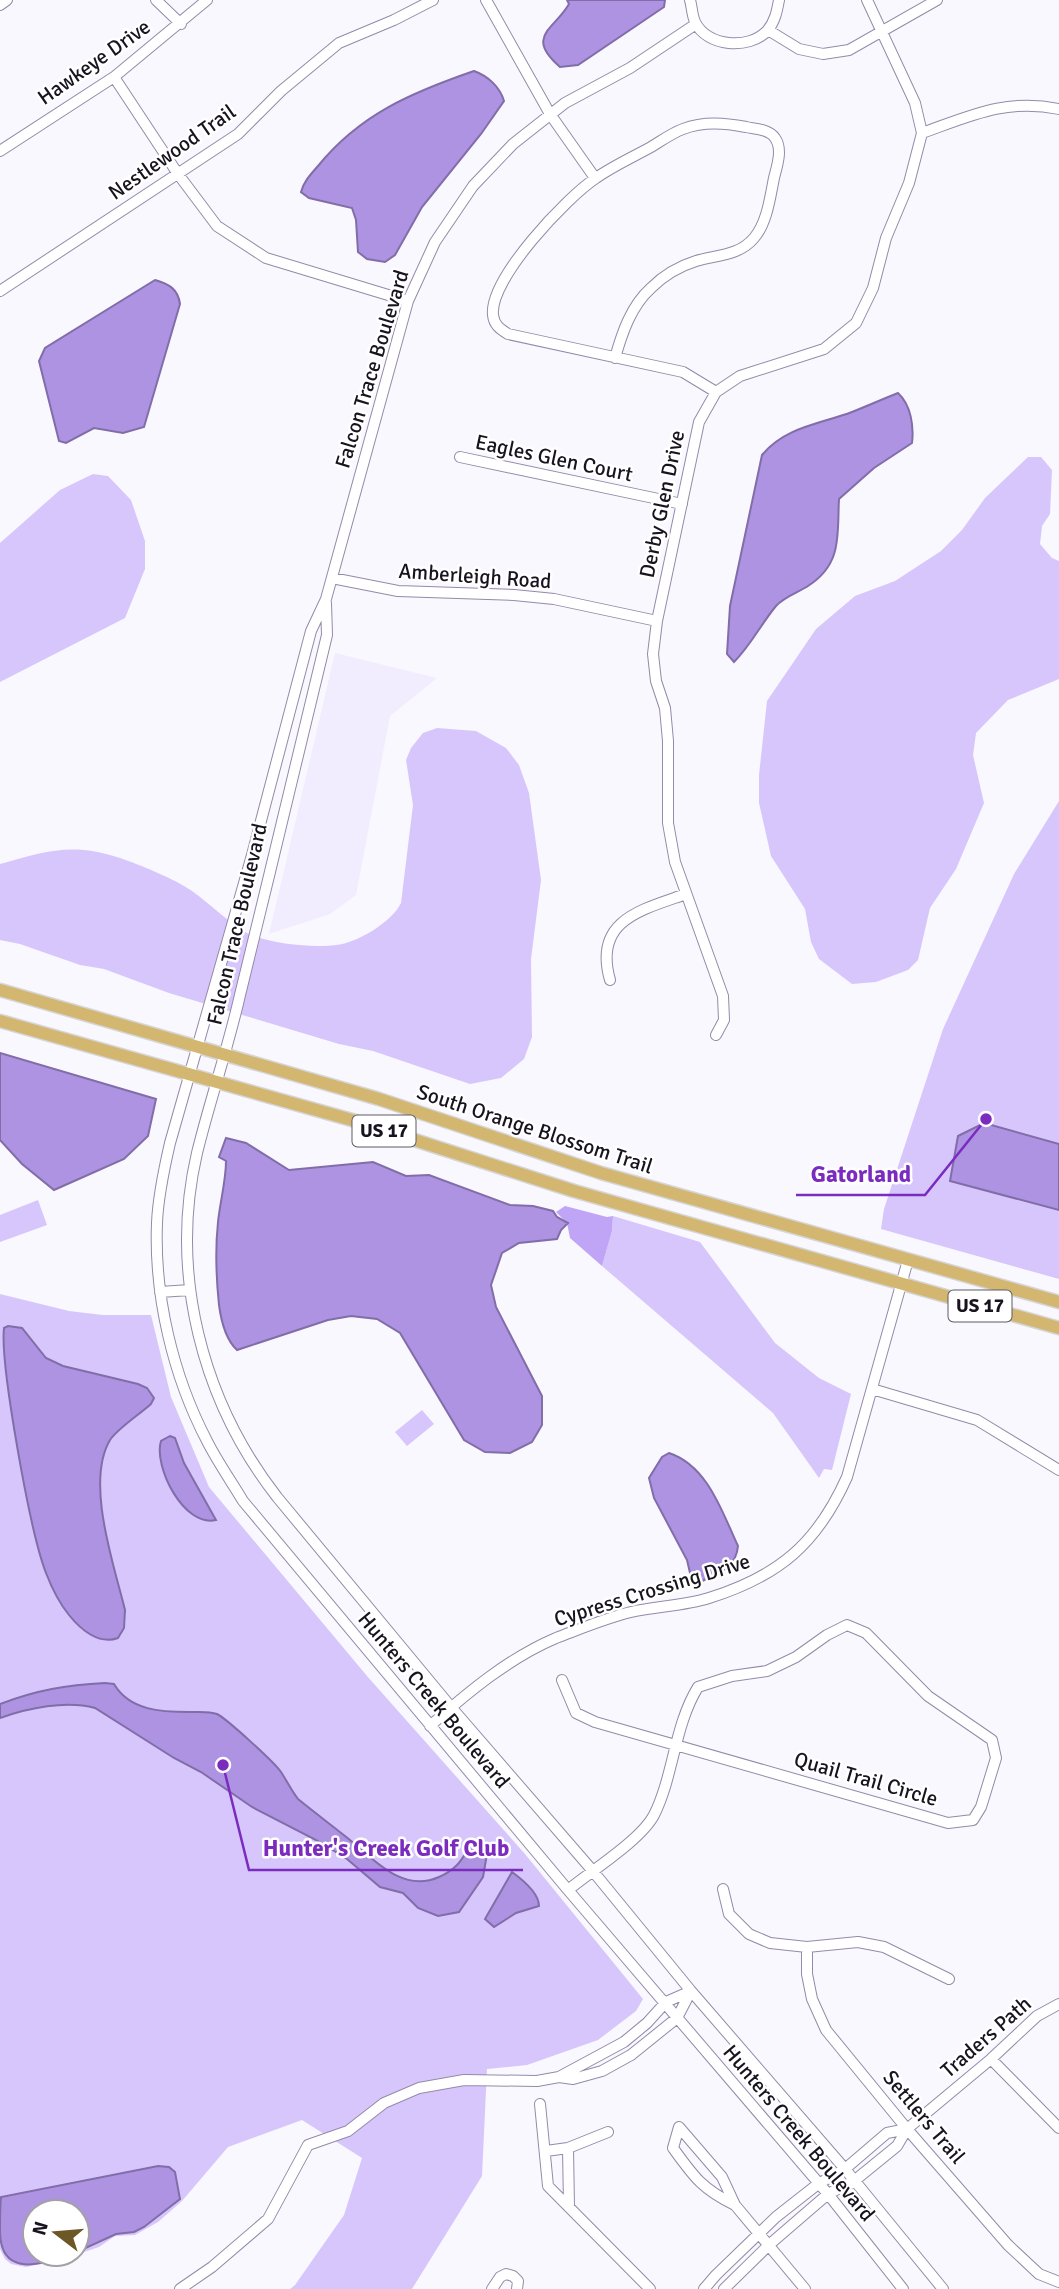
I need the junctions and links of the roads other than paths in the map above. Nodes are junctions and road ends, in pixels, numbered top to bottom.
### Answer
1 (156, 0) edge
2 (207, 0) edge
3 (433, 0) edge
4 (486, 0) edge
5 (690, 0) edge
6 (779, 0) edge
7 (867, 0) edge
8 (937, 0) edge
9 (181, 23) junction
10 (696, 24) junction
11 (768, 30) junction
12 (883, 30) junction
13 (114, 77) junction
14 (1059, 109) edge
15 (550, 114) junction
16 (922, 134) junction
17 (0, 151) edge
18 (178, 174) junction
19 (595, 178) junction
20 (0, 291) edge
21 (408, 301) junction
22 (615, 358) junction
23 (716, 392) junction
24 (460, 457) dead end
25 (682, 504) junction
26 (331, 578) junction
27 (326, 599) junction
28 (657, 621) junction
29 (686, 894) junction
30 (610, 980) dead end
31 (0, 990) edge
32 (0, 1021) edge
33 (716, 1035) dead end
34 (198, 1046) junction
35 (226, 1054) junction
36 (188, 1074) junction
37 (217, 1082) junction
38 (908, 1259) junction
39 (902, 1283) junction
40 (190, 1290) junction
41 (160, 1292) junction
42 (1059, 1302) edge
43 (1059, 1328) edge
44 (872, 1389) junction
45 (1059, 1470) edge
46 (562, 1680) dead end
47 (451, 1707) junction
48 (430, 1726) junction
49 (675, 1745) junction
50 (592, 1870) junction
51 (723, 1889) dead end
52 (568, 1890) junction
53 (807, 1947) junction
54 (950, 1979) dead end
55 (691, 1991) junction
56 (666, 2002) junction
57 (1059, 2004) edge
58 (677, 2018) junction
59 (991, 2059) junction
60 (559, 2077) junction
61 (540, 2104) dead end
62 (1059, 2128) edge
63 (907, 2129) junction
64 (608, 2132) dead end
65 (568, 2148) junction
66 (546, 2151) junction
67 (845, 2169) junction
68 (854, 2181) junction
69 (818, 2184) junction
70 (828, 2194) junction
71 (735, 2204) junction
72 (569, 2207) junction
73 (760, 2233) junction
74 (769, 2244) junction
75 (1059, 2282) edge
76 (180, 2289) edge
77 (492, 2289) edge
78 (517, 2289) edge
79 (650, 2289) edge
80 (704, 2289) edge
81 (724, 2289) edge
82 (805, 2289) edge
83 (903, 2289) edge
84 (943, 2289) edge

1 - 9 street
2 - 9 street, Hawkeye Drive
3 - 18 street, Nestlewood Trail
4 - 15 street
5 - 10 street
6 - 11 street
7 - 12 street, Derby Glen Drive
8 - 12 street
9 - 13 street, Hawkeye Drive
10 - 11 street
10 - 15 street, Falcon Trace Boulevard
11 - 12 street
12 - 16 street, Derby Glen Drive
13 - 17 street, Hawkeye Drive
13 - 18 street
14 - 16 street
15 - 19 street
15 - 21 street, Falcon Trace Boulevard
16 - 23 street, Derby Glen Drive
18 - 20 street, Nestlewood Trail
18 - 21 street
19 - 22 street
19 - 22 street
21 - 26 street, Falcon Trace Boulevard
22 - 23 street
23 - 25 street, Derby Glen Drive
24 - 25 street, Eagles Glen Court
25 - 28 street, Derby Glen Drive
26 - 27 street, Falcon Trace Boulevard
26 - 28 street, Amberleigh Road
27 - 34 street, Falcon Trace Boulevard
27 - 35 street, Falcon Trace Boulevard
28 - 29 street, Derby Glen Drive
29 - 30 street
29 - 33 street, Derby Glen Drive
31 - 34 main road, South Orange Blossom Trail / US 17
32 - 36 main road, US 17
34 - 35 main road, South Orange Blossom Trail / US 17
34 - 36 street, Hunters Creek Boulevard
35 - 37 street, Hunters Creek Boulevard
35 - 38 main road, South Orange Blossom Trail / US 17
36 - 37 main road, US 17
36 - 41 street, Hunters Creek Boulevard
37 - 39 main road, US 17
37 - 40 street, Hunters Creek Boulevard
38 - 39 street, Cypress Crossing Drive
38 - 42 main road, South Orange Blossom Trail / US 17
39 - 43 main road, US 17
39 - 44 street, Cypress Crossing Drive
40 - 41 street
40 - 47 street, Hunters Creek Boulevard
41 - 48 street, Hunters Creek Boulevard
44 - 45 street
44 - 47 street, Cypress Crossing Drive
46 - 49 street
47 - 48 street, Cypress Crossing Drive
47 - 50 street, Hunters Creek Boulevard
48 - 52 street, Hunters Creek Boulevard
49 - 49 street, Quail Trail Circle
49 - 50 street, Quail Trail Circle
50 - 52 street, Quail Trail Circle
50 - 55 street, Hunters Creek Boulevard
51 - 53 street
52 - 56 street, Hunters Creek Boulevard
53 - 54 street
53 - 63 street, Settlers Trail
55 - 56 street
55 - 58 street
55 - 67 street, Hunters Creek Boulevard
56 - 58 street, Hunters Creek Boulevard
56 - 60 street
57 - 59 street, Traders Path
58 - 60 street
58 - 69 street, Hunters Creek Boulevard
59 - 62 street
59 - 63 street, Traders Path
60 - 76 street
61 - 66 street
63 - 67 street, Traders Path
63 - 68 street, Traders Path
63 - 75 street, Settlers Trail
64 - 65 street
65 - 66 street
65 - 72 street
66 - 72 street
67 - 68 street, Hunters Creek Boulevard
67 - 69 street, Traders Path
68 - 70 street, Traders Path
68 - 84 street, Hunters Creek Boulevard
69 - 70 street, Hunters Creek Boulevard
69 - 73 street, Traders Path
70 - 74 street, Traders Path
70 - 83 street, Hunters Creek Boulevard
71 - 71 street
71 - 73 street
72 - 79 street
73 - 74 street
73 - 80 street, Traders Path
74 - 81 street, Traders Path
74 - 82 street
77 - 78 street

